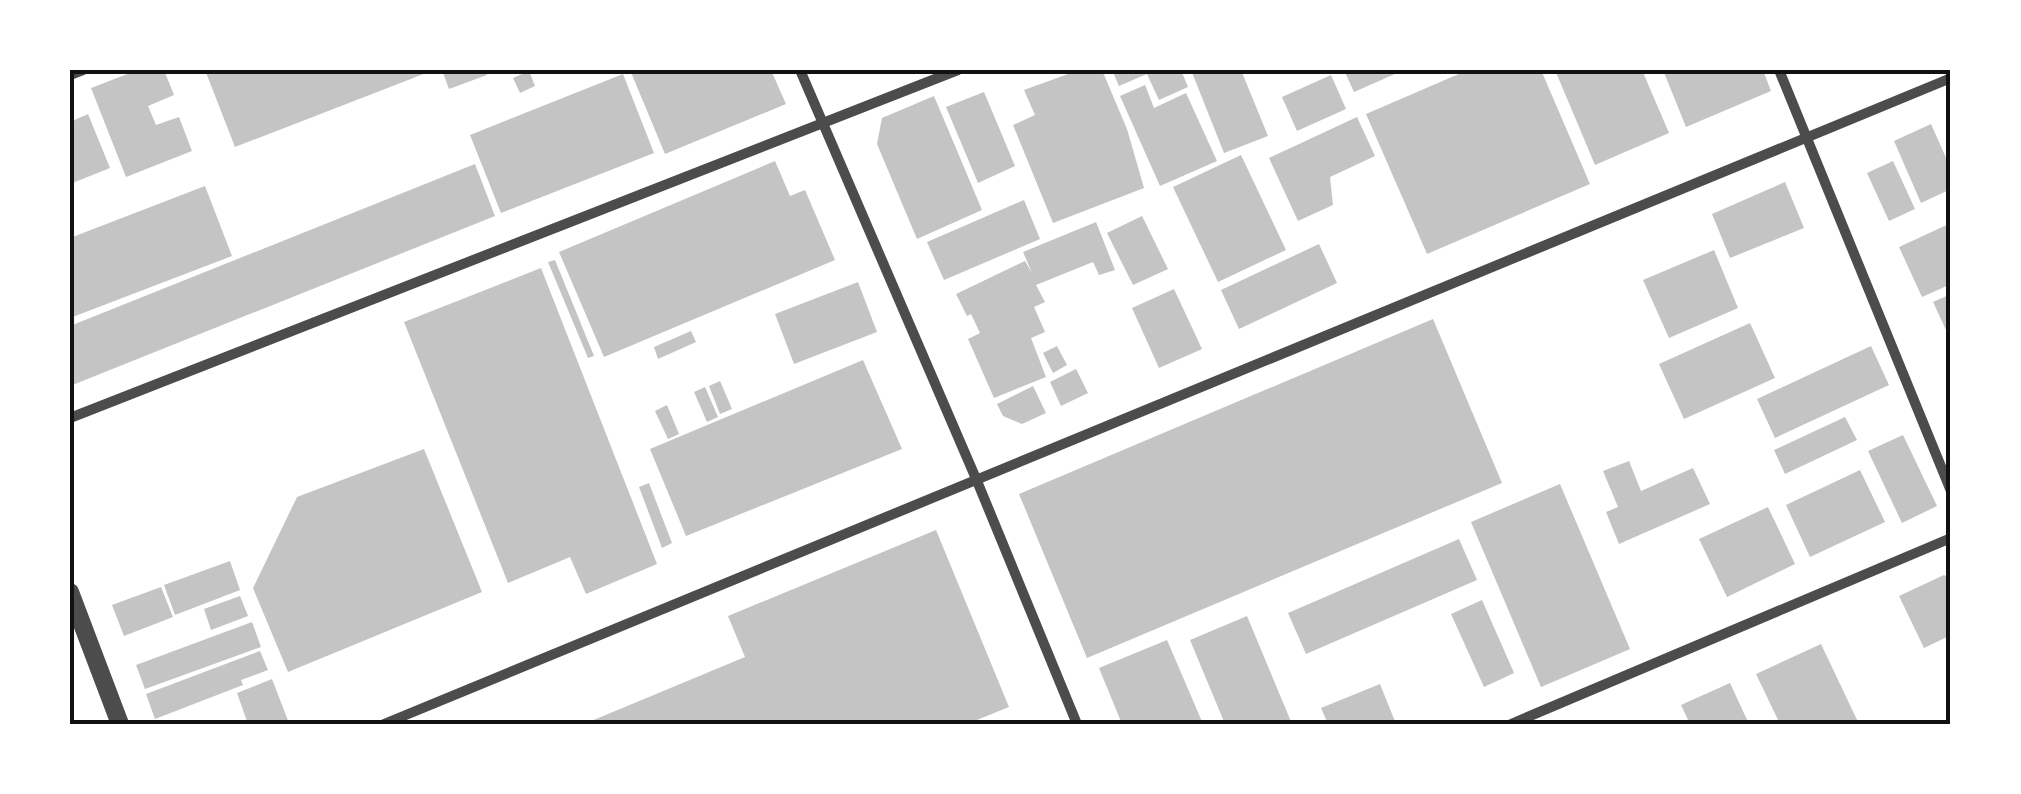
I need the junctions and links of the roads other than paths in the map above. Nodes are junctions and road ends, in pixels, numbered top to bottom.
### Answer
1 (83, 70) edge
2 (800, 70) edge
3 (958, 70) edge
4 (1779, 70) edge
5 (70, 75) edge
6 (1951, 78) edge
7 (823, 123) junction
8 (1807, 140) junction
9 (70, 418) edge
10 (977, 481) junction
11 (1951, 492) edge
12 (1951, 538) edge
13 (70, 592) edge
14 (120, 724) edge
15 (384, 724) edge
16 (1077, 724) edge
17 (1511, 724) edge

1 - 5 street
2 - 7 street
3 - 7 street
4 - 8 street
6 - 8 street
7 - 9 street
7 - 10 street
8 - 10 street
8 - 11 street
10 - 15 street
10 - 16 street
12 - 17 street
13 - 14 street

